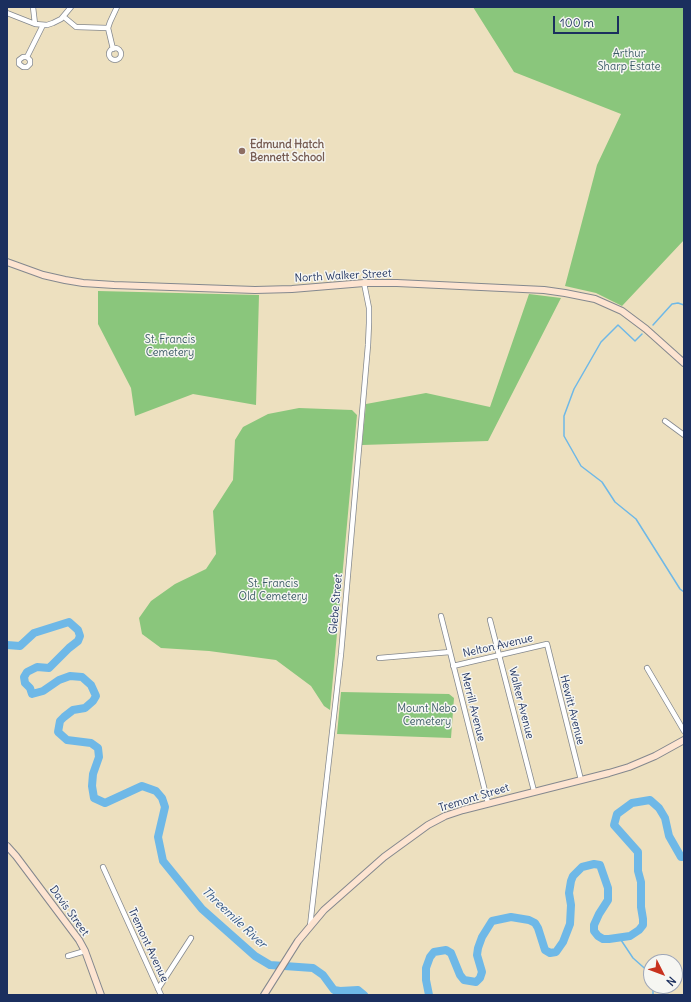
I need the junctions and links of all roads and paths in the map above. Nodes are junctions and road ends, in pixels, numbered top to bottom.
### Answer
1 (33, 7) edge
2 (71, 7) edge
3 (116, 7) edge
4 (7, 13) edge
5 (64, 17) junction
6 (35, 24) junction
7 (43, 25) junction
8 (108, 28) junction
9 (113, 49) dead end
10 (27, 57) dead end
11 (7, 262) edge
12 (364, 283) junction
13 (684, 363) edge
14 (664, 422) dead end
15 (684, 435) edge
16 (441, 616) dead end
17 (490, 620) dead end
18 (547, 644) joint
19 (450, 652) junction
20 (499, 655) junction
21 (379, 658) dead end
22 (453, 666) junction
23 (647, 668) dead end
24 (684, 731) edge
25 (684, 740) edge
26 (581, 780) junction
27 (534, 791) junction
28 (488, 803) junction
29 (7, 846) edge
30 (103, 867) dead end
31 (310, 927) junction
32 (191, 938) dead end
33 (85, 951) junction
34 (68, 956) dead end
35 (158, 989) junction
36 (101, 995) edge
37 (161, 995) edge
38 (264, 995) edge

1 - 6 street
2 - 5 street
3 - 8 street
4 - 6 street
5 - 7 street
5 - 8 street
6 - 7 street
7 - 10 street
8 - 9 street
11 - 12 main road, North Walker Street
12 - 13 main road, North Walker Street
12 - 31 street, Glebe Street
14 - 15 street
16 - 19 street, Merrill Avenue
17 - 20 street, Walker Avenue
18 - 20 street, Nelton Avenue
18 - 26 street, Hewitt Avenue
19 - 21 street
19 - 22 street, Merrill Avenue
20 - 22 street, Nelton Avenue
20 - 27 street, Walker Avenue
22 - 28 street, Merrill Avenue
23 - 24 street
25 - 26 main road, Tremont Street
26 - 27 main road, Tremont Street
27 - 28 main road, Tremont Street
28 - 31 main road, Tremont Street
29 - 33 main road, Davis Street
30 - 35 street, Tremont Avenue
31 - 38 main road, Tremont Street
32 - 35 street
33 - 34 street
33 - 36 main road, Davis Street
35 - 37 street, Tremont Avenue

